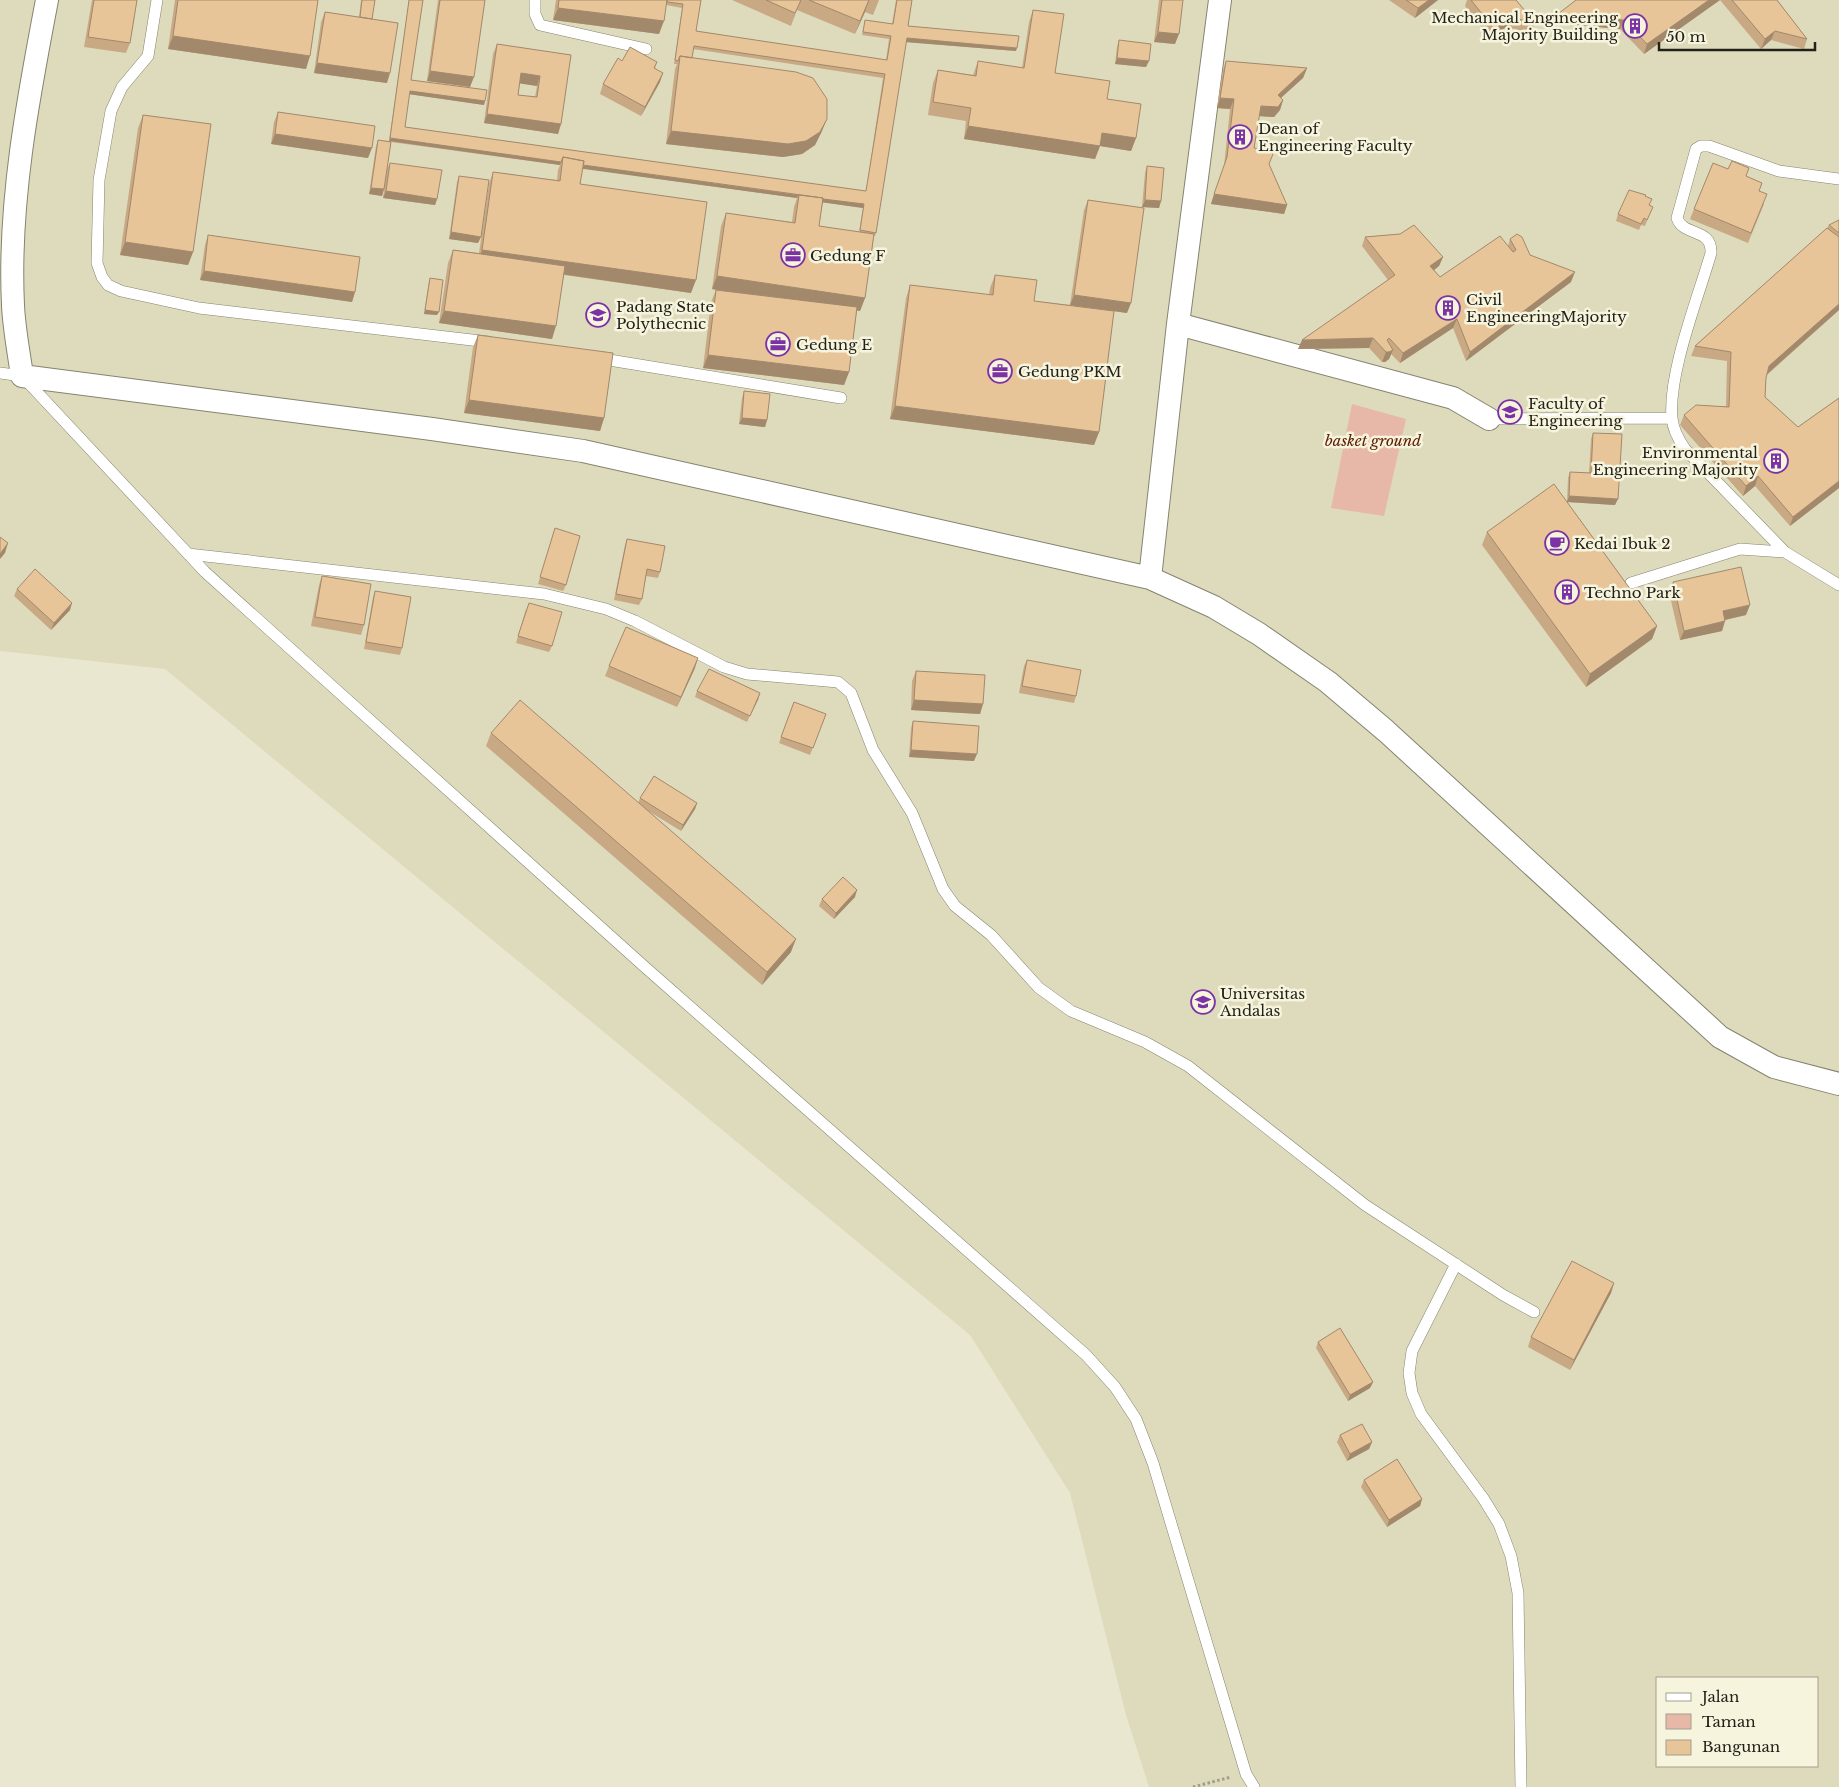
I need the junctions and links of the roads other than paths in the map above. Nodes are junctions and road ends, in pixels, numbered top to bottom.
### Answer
1 (47, 0) edge
2 (157, 0) edge
3 (535, 0) edge
4 (1220, 0) edge
5 (646, 49) dead end
6 (1839, 179) edge
7 (1178, 324) junction
8 (503, 344) edge
9 (580, 356) edge
10 (0, 373) edge
11 (22, 376) junction
12 (841, 398) dead end
13 (1672, 418) junction
14 (1489, 419) joint
15 (1785, 552) junction
16 (188, 554) junction
17 (1150, 578) junction
18 (1632, 582) dead end
19 (1839, 585) edge
20 (1839, 1084) edge
21 (1456, 1264) junction
22 (1534, 1312) dead end
23 (1254, 1787) edge
24 (1521, 1787) edge

1 - 11 street
2 - 8 lane
3 - 5 lane
4 - 7 street
6 - 13 lane
7 - 14 street
7 - 17 street
9 - 12 lane
10 - 11 lane
11 - 16 lane
11 - 17 street
13 - 14 lane
13 - 15 lane
15 - 18 lane
15 - 19 lane
16 - 21 lane
16 - 23 lane
17 - 20 street
21 - 22 lane
21 - 24 lane

